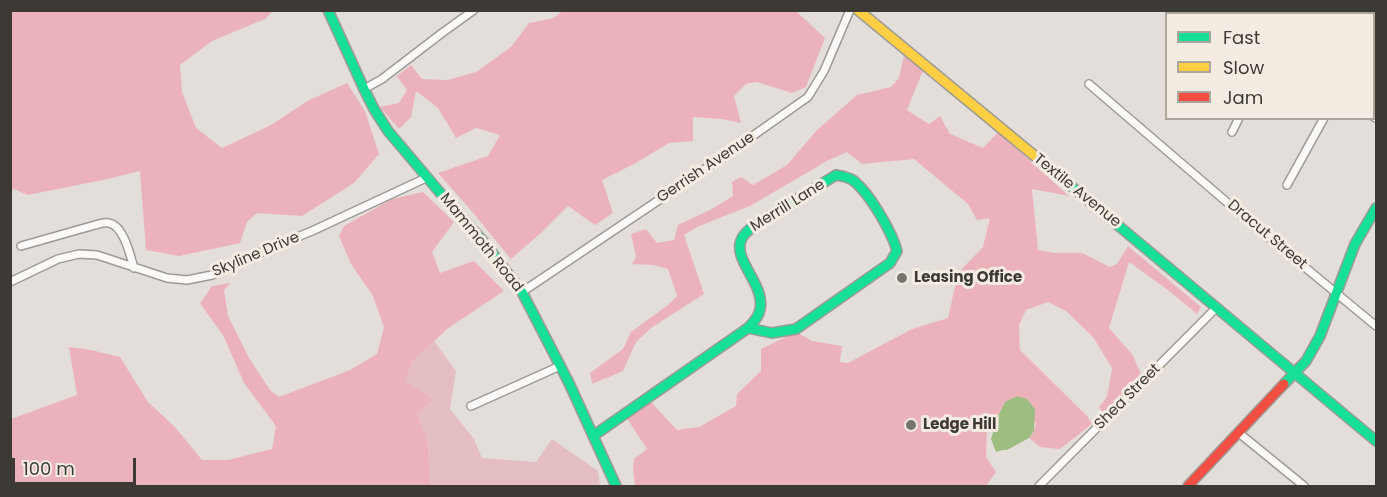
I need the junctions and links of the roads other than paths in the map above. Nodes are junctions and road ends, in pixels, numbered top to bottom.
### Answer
1 (328, 10) edge
2 (474, 10) edge
3 (850, 10) edge
4 (858, 10) edge
5 (1089, 84) dead end
6 (364, 88) junction
7 (1238, 120) edge
8 (1323, 120) edge
9 (1232, 132) dead end
10 (428, 177) junction
11 (1287, 185) dead end
12 (1376, 211) edge
13 (21, 246) dead end
14 (134, 268) junction
15 (10, 282) edge
16 (522, 292) junction
17 (1336, 293) junction
18 (1217, 308) junction
19 (1377, 326) edge
20 (748, 327) junction
21 (560, 366) junction
22 (1295, 373) junction
23 (471, 406) dead end
24 (1239, 433) junction
25 (592, 436) junction
26 (1377, 441) edge
27 (616, 486) edge
28 (1039, 486) edge
29 (1188, 486) edge
30 (1304, 486) edge

1 - 6 main road, Mammoth Road
2 - 6 street
3 - 16 street, Gerrish Avenue
4 - 18 main road, Textile Avenue
5 - 17 street, Dracut Street
6 - 10 main road, Mammoth Road
7 - 9 street
8 - 11 street
10 - 14 street, Skyline Drive
10 - 16 main road, Mammoth Road
12 - 17 main road
13 - 14 street
14 - 15 street, Skyline Drive
16 - 21 main road, Mammoth Road
17 - 19 street, Dracut Street
17 - 22 main road
18 - 22 main road, Textile Avenue
18 - 28 street, Shea Street
20 - 20 main road, Merrill Lane
20 - 25 main road, Merrill Lane
21 - 23 street
21 - 25 main road, Mammoth Road
22 - 24 main road
22 - 26 main road, Textile Avenue
24 - 29 main road
24 - 30 street
25 - 27 main road, Mammoth Road

